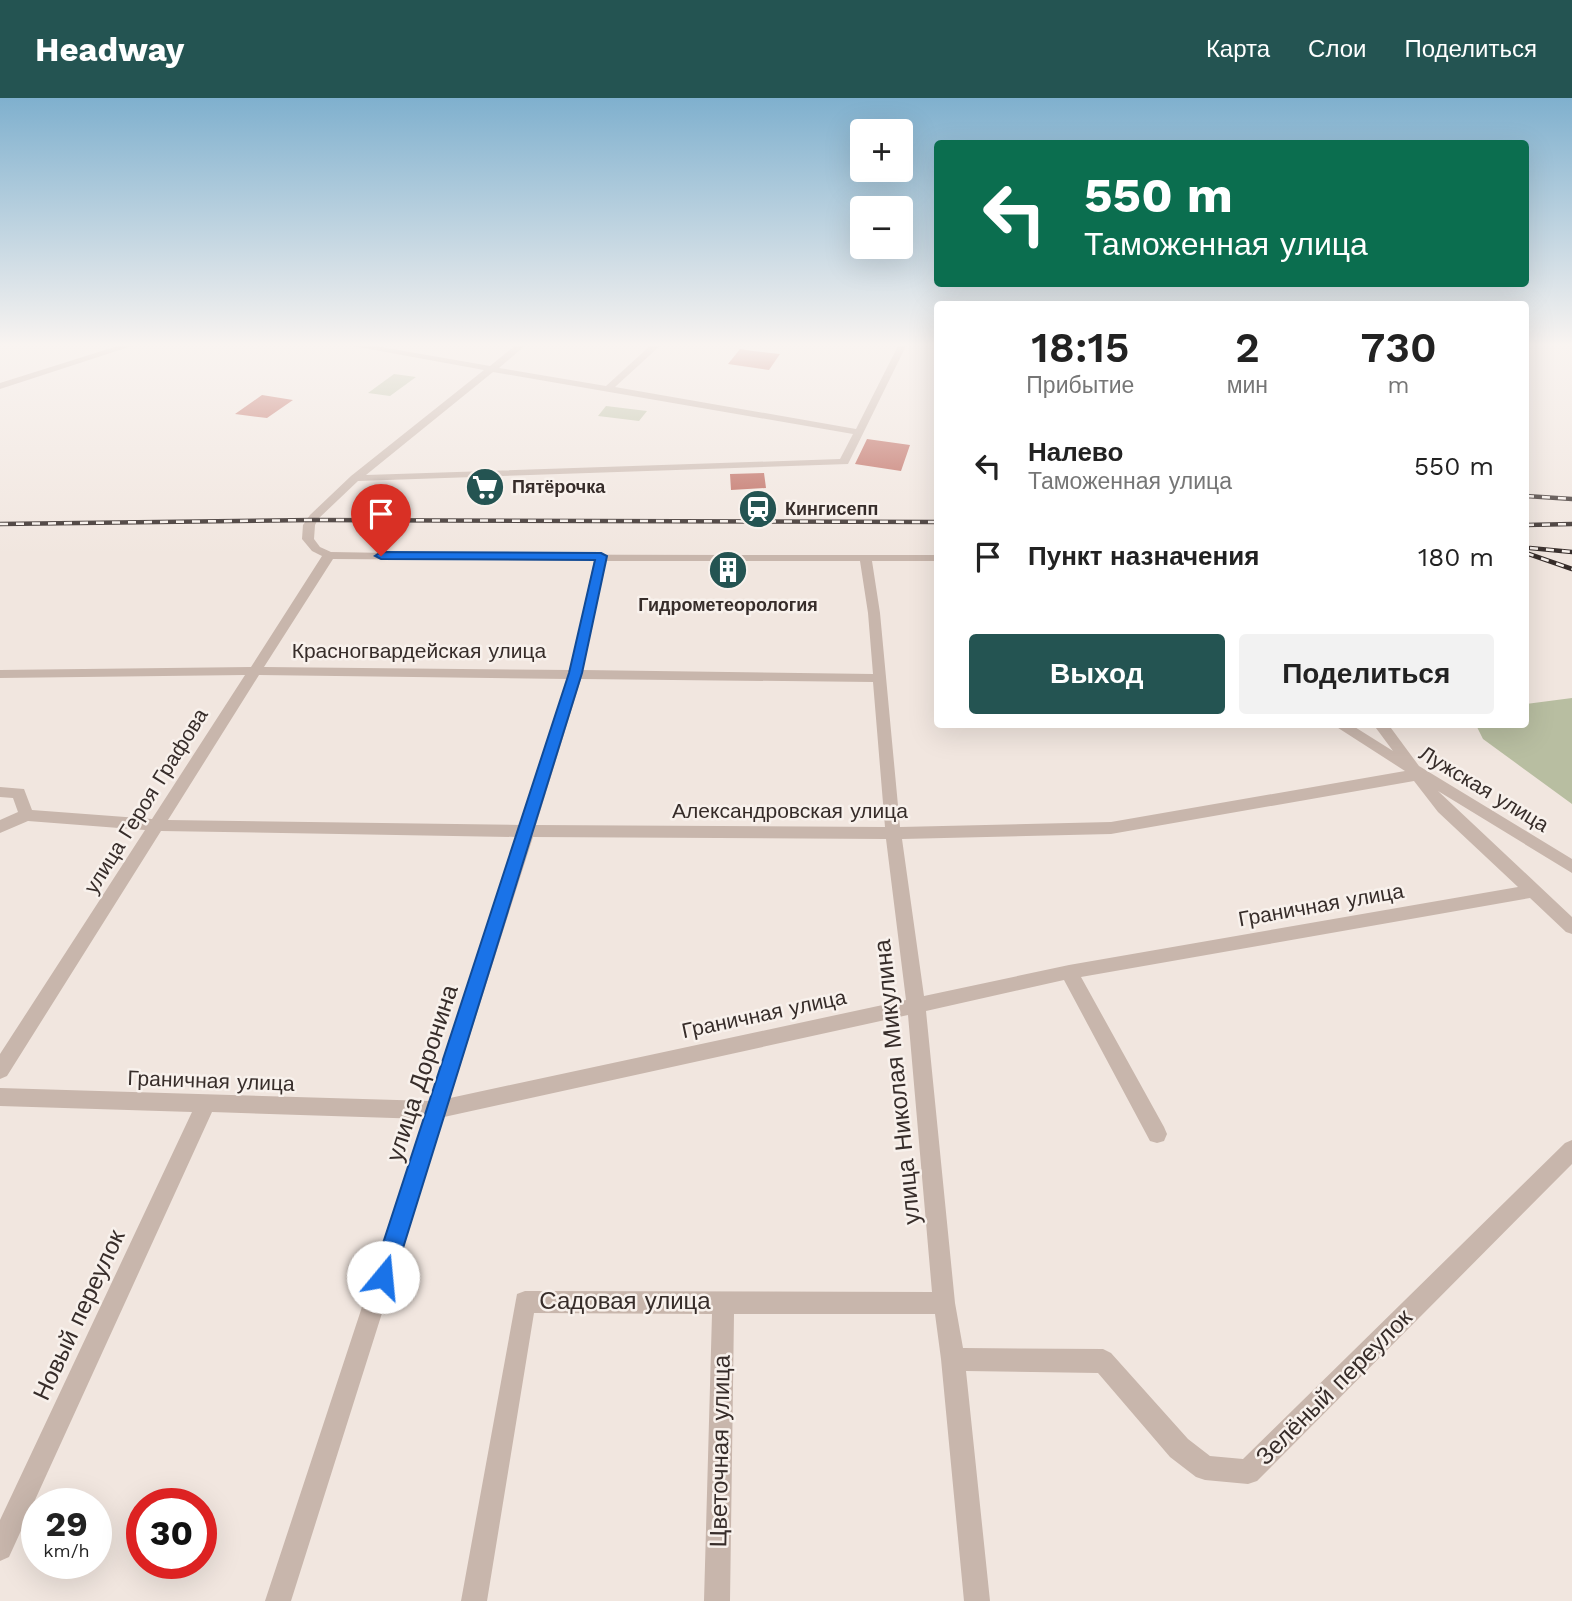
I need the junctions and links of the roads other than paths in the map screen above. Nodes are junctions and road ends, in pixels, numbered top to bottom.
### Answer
1 (435, 414) edge
2 (755, 414) edge
3 (868, 414) edge
4 (859, 432) junction
5 (355, 478) junction
6 (329, 555) junction
7 (601, 556) junction
8 (865, 558) junction
9 (934, 558) edge
10 (254, 671) junction
11 (576, 673) junction
12 (0, 674) edge
13 (879, 678) junction
14 (1345, 728) edge
15 (1383, 728) edge
16 (1418, 774) junction
17 (0, 792) edge
18 (26, 815) junction
19 (156, 825) junction
20 (0, 827) edge
21 (527, 831) junction
22 (893, 833) junction
23 (1572, 867) edge
24 (1532, 891) junction
25 (1572, 927) edge
26 (1069, 972) junction
27 (916, 1004) junction
28 (0, 1070) edge
29 (0, 1097) edge
30 (206, 1104) junction
31 (435, 1110) junction
32 (1157, 1134) dead end
33 (1572, 1150) edge
34 (723, 1301) junction
35 (944, 1303) junction
36 (953, 1359) junction
37 (0, 1548) edge
38 (278, 1601) edge
39 (474, 1601) edge
40 (717, 1601) edge
41 (977, 1601) edge

1 - 5 street
2 - 4 street
3 - 4 street
4 - 5 street
5 - 6 street
6 - 7 street
6 - 10 street, улица Героя Графова
7 - 8 street
7 - 11 street, улица Доронина
8 - 9 street
8 - 13 street, улица Николая Микулина
10 - 11 street, Красногвардейская улица
10 - 12 street, Красногвардейская улица
10 - 19 street, улица Героя Графова
11 - 13 street, Красногвардейская улица
11 - 21 street, улица Доронина
13 - 22 street, улица Николая Микулина
14 - 16 street, Лужская улица
15 - 16 street
16 - 22 street, Александровская улица
16 - 23 street, Лужская улица
16 - 24 street
17 - 18 street
18 - 19 street, Александровская улица
18 - 20 street
19 - 21 street, Александровская улица
19 - 28 street, улица Героя Графова
21 - 22 street, Александровская улица
21 - 31 street, улица Доронина
22 - 27 street, улица Николая Микулина
24 - 25 street
24 - 26 street, Граничная улица
26 - 27 street, Граничная улица
26 - 32 street
27 - 31 street, Граничная улица
27 - 35 street, улица Николая Микулина
29 - 30 street, Граничная улица
30 - 31 street, Граничная улица
30 - 37 street, Новый переулок
31 - 38 street, улица Доронина
33 - 36 street, Зелёный переулок
34 - 35 street, Садовая улица
34 - 39 street, Садовая улица
34 - 40 street, Цветочная улица
35 - 36 street, улица Николая Микулина
36 - 41 street, улица Николая Микулина

